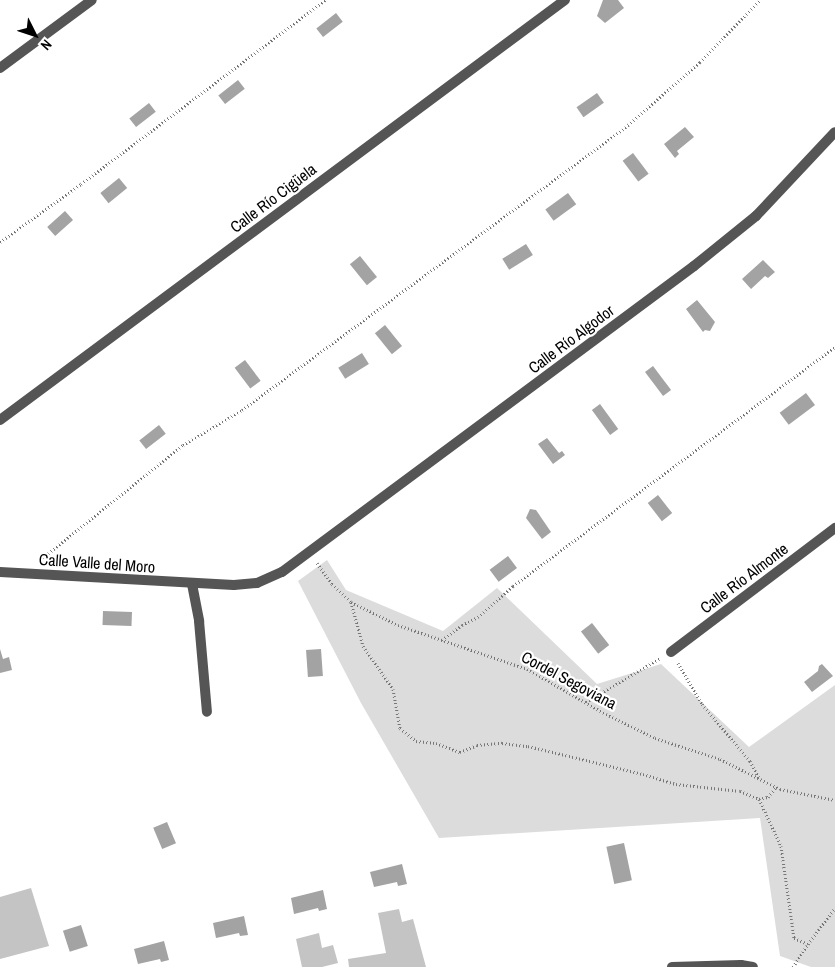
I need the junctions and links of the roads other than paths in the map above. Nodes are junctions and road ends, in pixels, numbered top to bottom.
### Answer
1 (92, 0) edge
2 (565, 0) edge
3 (0, 68) edge
4 (835, 132) edge
5 (0, 420) edge
6 (835, 528) edge
7 (309, 553) joint
8 (0, 572) edge
9 (192, 584) junction
10 (670, 652) road end
11 (207, 712) dead end
12 (672, 967) edge
13 (753, 967) edge

1 - 3 street
2 - 5 street, Calle Río Cigüela
4 - 7 street, Calle Río Algodor
6 - 10 street, Calle Río Almonte
7 - 9 street, Calle Valle del Moro
8 - 9 street, Calle Valle del Moro
9 - 11 street
12 - 13 street

